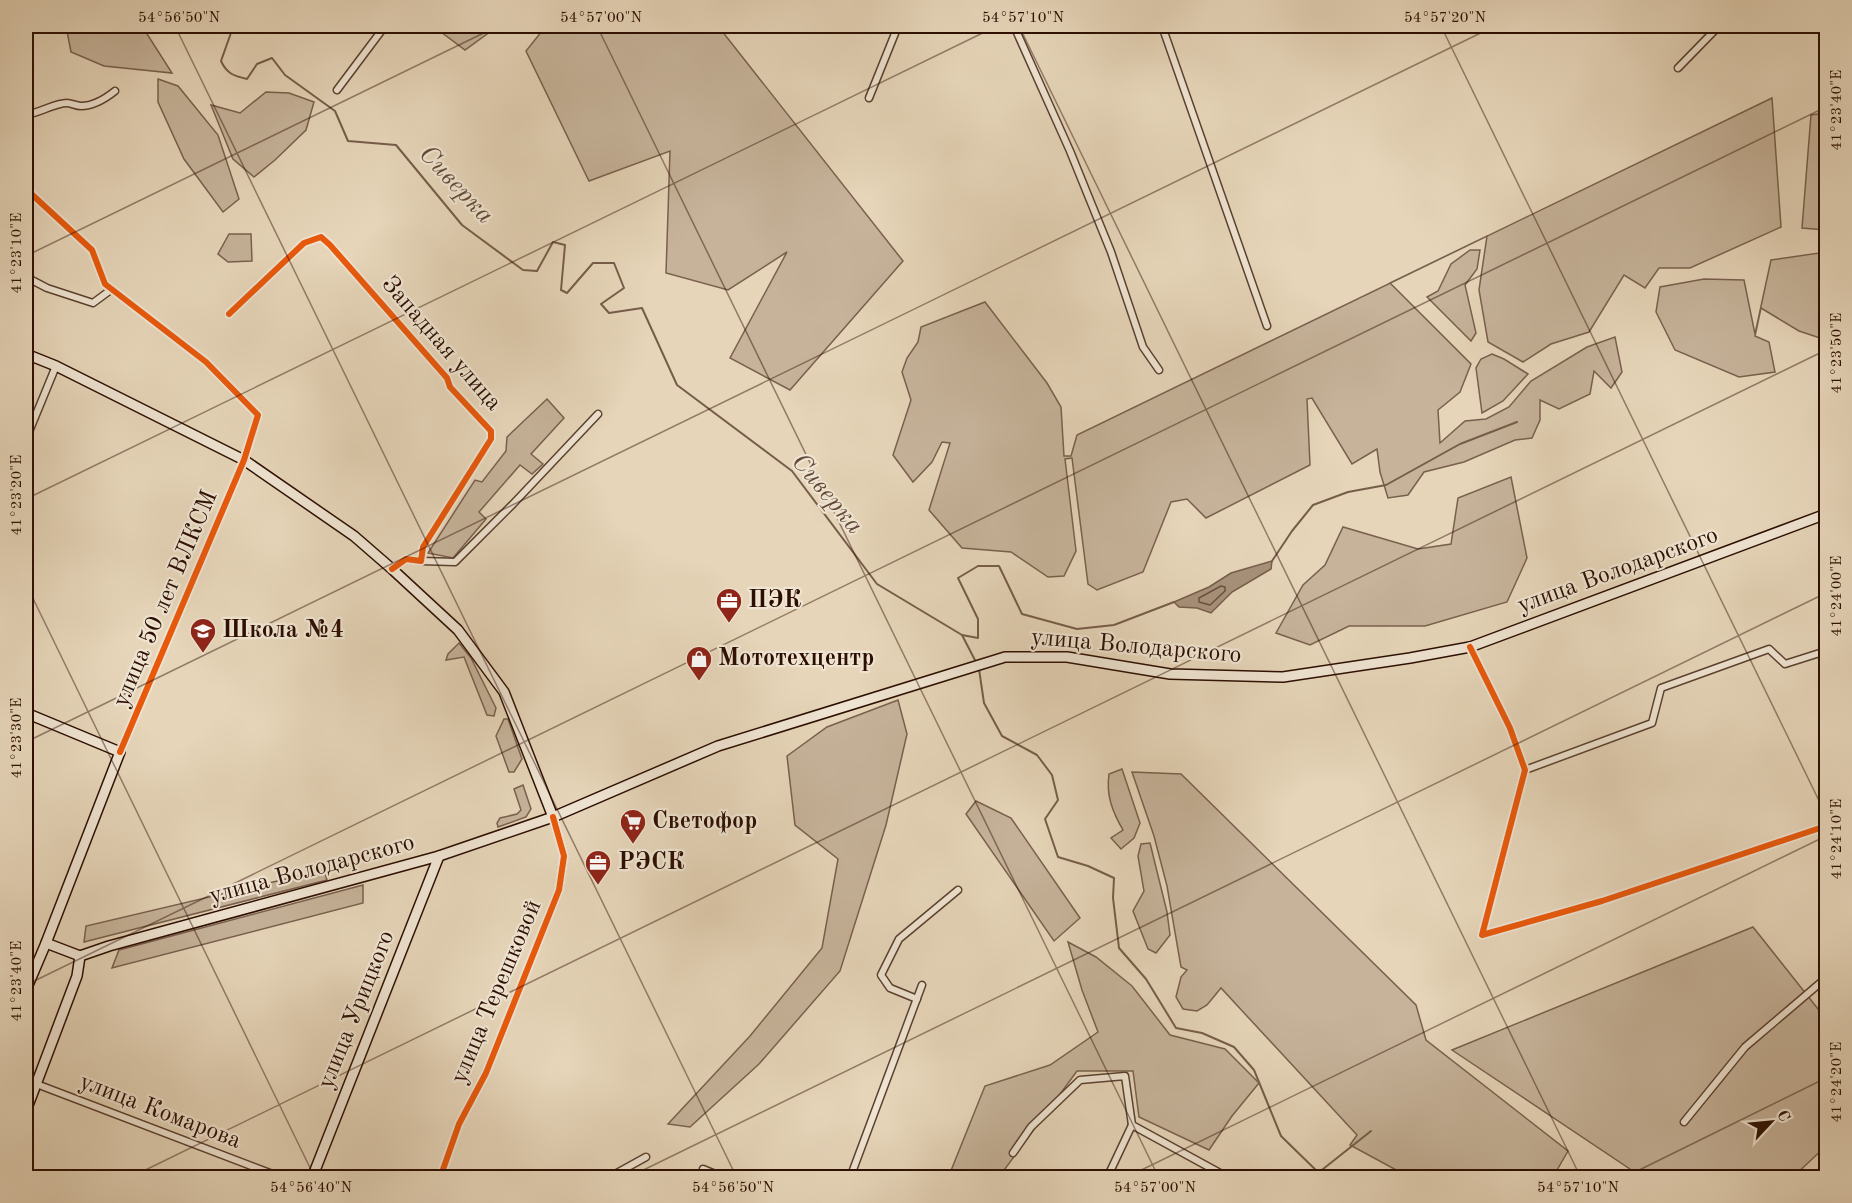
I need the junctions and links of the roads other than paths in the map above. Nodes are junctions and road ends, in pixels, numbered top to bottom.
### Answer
1 (385, 26) edge
2 (898, 26) edge
3 (1014, 26) edge
4 (1162, 26) edge
5 (1719, 26) edge
6 (1678, 68) dead end
7 (337, 90) dead end
8 (115, 91) dead end
9 (869, 98) dead end
10 (26, 115) edge
11 (26, 189) edge
12 (26, 277) edge
13 (112, 289) junction
14 (230, 314) dead end
15 (1267, 326) dead end
16 (26, 354) edge
17 (56, 366) junction
18 (1159, 370) dead end
19 (598, 414) dead end
20 (26, 439) edge
21 (244, 460) junction
22 (1827, 514) edge
23 (421, 561) junction
24 (392, 569) junction
25 (1470, 647) junction
26 (1827, 651) edge
27 (26, 713) edge
28 (120, 752) junction
29 (1525, 770) junction
30 (552, 817) junction
31 (1827, 826) edge
32 (439, 856) junction
33 (958, 890) dead end
34 (46, 943) junction
35 (80, 956) junction
36 (1827, 978) edge
37 (922, 985) dead end
38 (26, 990) edge
39 (917, 999) junction
40 (26, 1080) edge
41 (36, 1084) junction
42 (26, 1111) edge
43 (1684, 1122) dead end
44 (1132, 1125) junction
45 (1013, 1154) dead end
46 (646, 1157) dead end
47 (703, 1169) dead end
48 (283, 1178) edge
49 (312, 1178) edge
50 (440, 1178) edge
51 (608, 1178) edge
52 (725, 1178) edge
53 (850, 1178) edge
54 (1107, 1178) edge
55 (1229, 1178) edge

1 - 7 street
2 - 9 street
3 - 18 street
4 - 15 street
5 - 6 street
8 - 10 street
11 - 13 street
12 - 13 street
13 - 21 street
14 - 23 street, Западная улица
16 - 17 main road, улица Терешковой
17 - 20 street
17 - 21 main road, улица Терешковой
19 - 23 street
21 - 24 main road, улица Терешковой
21 - 28 street, улица 50 лет ВЛКСМ
22 - 25 main road, улица Володарского
23 - 24 street
24 - 30 main road, улица Терешковой
25 - 29 street
25 - 30 main road, улица Володарского
26 - 29 street
27 - 28 main road
28 - 34 main road, улица 50 лет ВЛКСМ
29 - 31 street
30 - 32 main road, улица Володарского
30 - 50 street, улица Терешковой
32 - 35 main road, улица Володарского
32 - 49 main road, улица Урицкого
33 - 39 street
34 - 35 main road
34 - 38 main road, улица 50 лет ВЛКСМ
35 - 41 main road
36 - 43 street
37 - 39 street
39 - 53 street
40 - 41 street, улица Комарова
41 - 42 main road
41 - 48 street, улица Комарова
44 - 45 street
44 - 54 street
44 - 55 street
46 - 51 street
47 - 52 street

